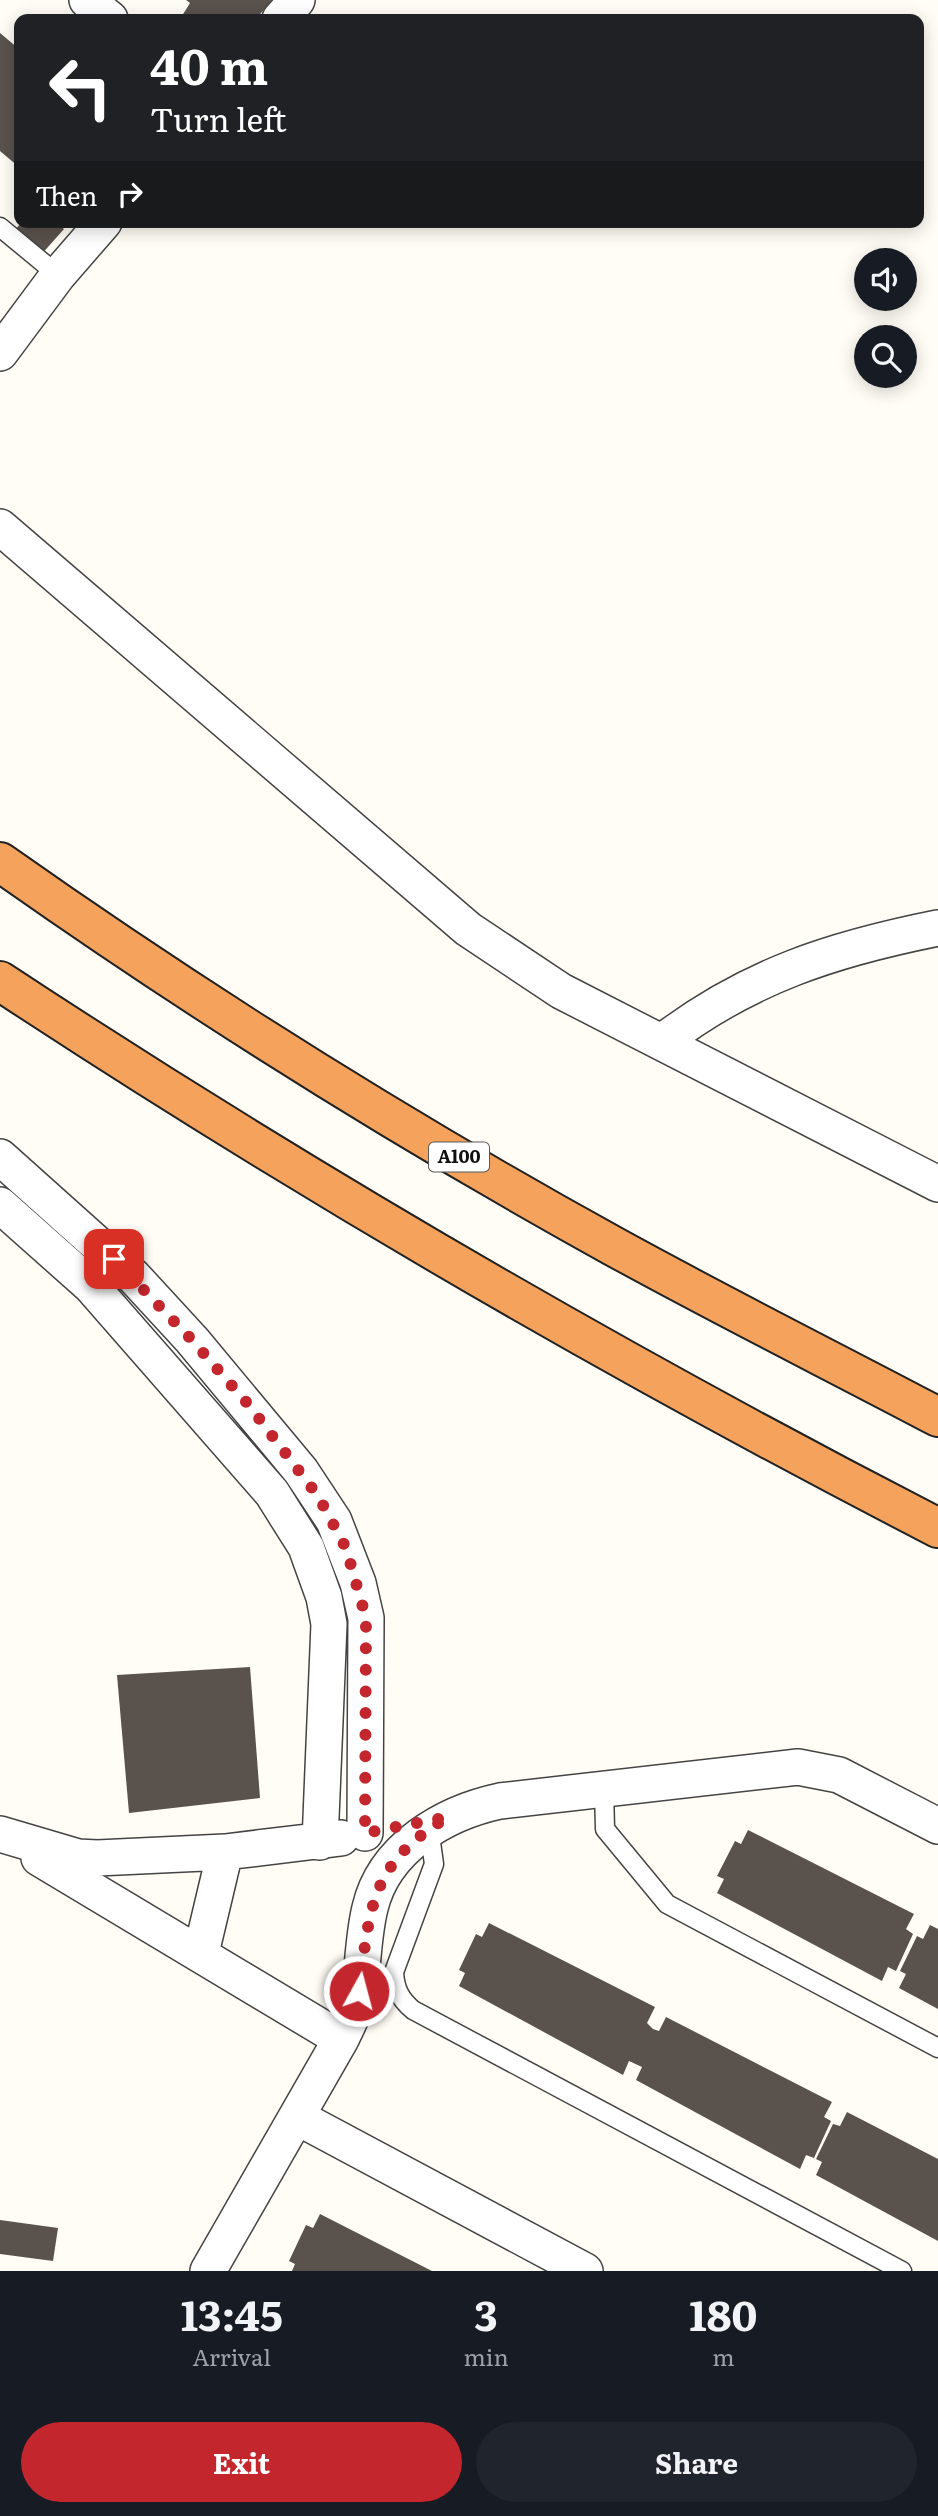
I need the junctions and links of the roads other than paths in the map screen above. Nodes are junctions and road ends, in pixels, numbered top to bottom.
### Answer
1 (87, 0) edge
2 (296, 0) edge
3 (104, 14) edge
4 (284, 14) edge
5 (0, 227) edge
6 (99, 228) edge
7 (58, 275) junction
8 (6, 333) edge
9 (0, 527) edge
10 (0, 862) edge
11 (938, 928) edge
12 (0, 981) edge
13 (662, 1042) junction
14 (0, 1157) edge
15 (938, 1184) edge
16 (0, 1205) edge
17 (938, 1417) edge
18 (938, 1528) edge
19 (604, 1789) junction
20 (438, 1823) junction
21 (938, 1826) edge
22 (365, 1833) junction
23 (0, 1835) edge
24 (320, 1842) junction
25 (225, 1852) junction
26 (201, 1952) junction
27 (341, 2039) junction
28 (938, 2048) edge
29 (297, 2117) junction
30 (208, 2271) edge
31 (585, 2271) edge
32 (902, 2271) edge

1 - 3 street
2 - 4 street
5 - 7 lane
6 - 7 street
7 - 8 street
9 - 13 street
10 - 17 highway, A100
11 - 13 street
12 - 18 highway
13 - 15 street
14 - 22 street
16 - 24 street
19 - 20 street
19 - 21 street
19 - 28 lane
20 - 22 street
20 - 27 street
20 - 32 lane
22 - 24 street
23 - 25 street
23 - 26 street
24 - 25 street
25 - 26 street
26 - 27 street
27 - 29 street
29 - 30 street
29 - 31 street

